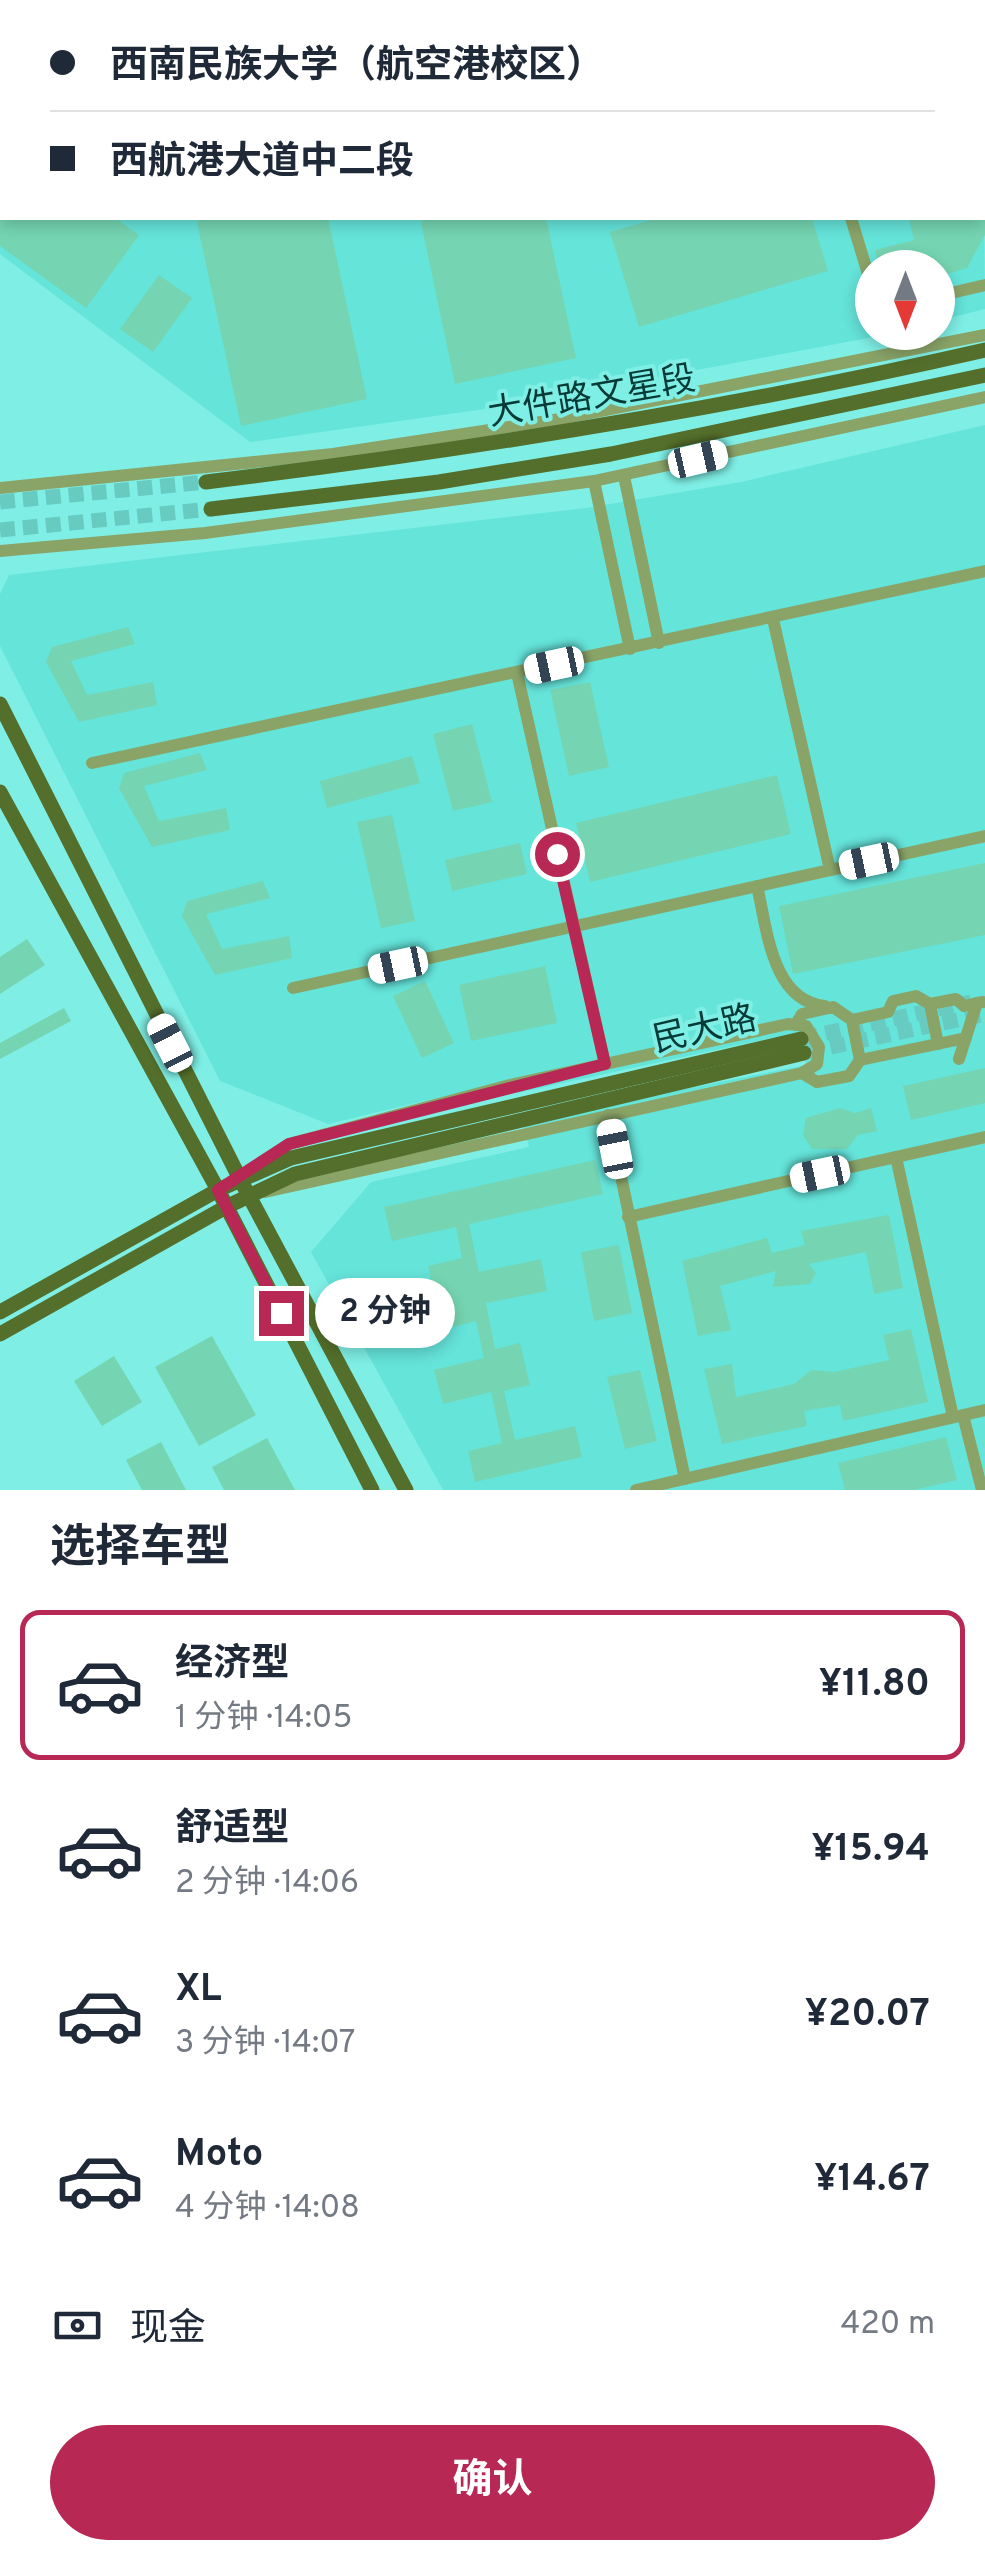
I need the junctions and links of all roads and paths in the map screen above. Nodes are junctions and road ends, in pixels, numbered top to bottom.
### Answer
1 (852, 220) edge
2 (861, 250) edge
3 (985, 285) edge
4 (955, 292) edge
5 (985, 335) edge
6 (985, 350) edge
7 (985, 375) edge
8 (985, 397) edge
9 (624, 476) junction
10 (594, 481) junction
11 (206, 482) tunnel mouth
12 (0, 488) edge
13 (211, 509) tunnel mouth
14 (0, 551) edge
15 (985, 572) edge
16 (774, 620) junction
17 (659, 643) junction
18 (630, 650) junction
19 (517, 673) junction
20 (0, 704) edge
21 (92, 763) dead end
22 (0, 792) edge
23 (985, 836) edge
24 (830, 870) junction
25 (758, 886) junction
26 (574, 926) junction
27 (293, 988) dead end
28 (981, 1002) edge
29 (930, 1004) junction
30 (832, 1007) junction
31 (852, 1020) junction
32 (966, 1038) junction
33 (800, 1039) junction
34 (938, 1044) junction
35 (959, 1058) dead end
36 (860, 1060) junction
37 (605, 1064) junction
38 (802, 1073) junction
39 (608, 1115) junction
40 (985, 1137) edge
41 (896, 1156) junction
42 (240, 1179) junction
43 (218, 1190) junction
44 (248, 1196) junction
45 (226, 1207) junction
46 (628, 1217) junction
47 (0, 1312) edge
48 (0, 1334) edge
49 (985, 1410) edge
50 (958, 1416) junction
51 (685, 1479) junction
52 (642, 1489) edge
53 (372, 1490) edge
54 (406, 1490) edge
55 (982, 1490) edge

1 - 2 street
3 - 4 street
5 - 12 street
6 - 11 main road, 大件路文星段
7 - 13 main road, 大件路文星段
8 - 9 street
9 - 10 street
9 - 17 street
10 - 14 street
10 - 18 street
15 - 16 street
16 - 17 street
16 - 24 street
17 - 18 street
18 - 19 street
19 - 21 street
19 - 26 street
20 - 42 main road
22 - 43 main road
23 - 24 street
24 - 25 street
25 - 26 street
25 - 30 street
26 - 27 street
26 - 37 street
28 - 29 street
28 - 32 street
29 - 31 street
29 - 34 street
30 - 31 street
30 - 33 street
31 - 36 street
32 - 34 street
32 - 35 street
33 - 37 street
33 - 38 street
33 - 42 main road, 民大路
33 - 44 main road, 民大路
34 - 36 street
36 - 38 street
37 - 42 street
38 - 39 street
39 - 44 street
39 - 46 street
40 - 41 street
41 - 46 street
41 - 50 street
42 - 43 main road, 民大路
42 - 44 main road
43 - 45 main road
43 - 47 main road, 民大路
44 - 45 main road, 民大路
44 - 54 main road
45 - 48 main road, 民大路
45 - 53 main road
46 - 51 street
49 - 50 street
50 - 51 street
50 - 55 street
51 - 52 street

